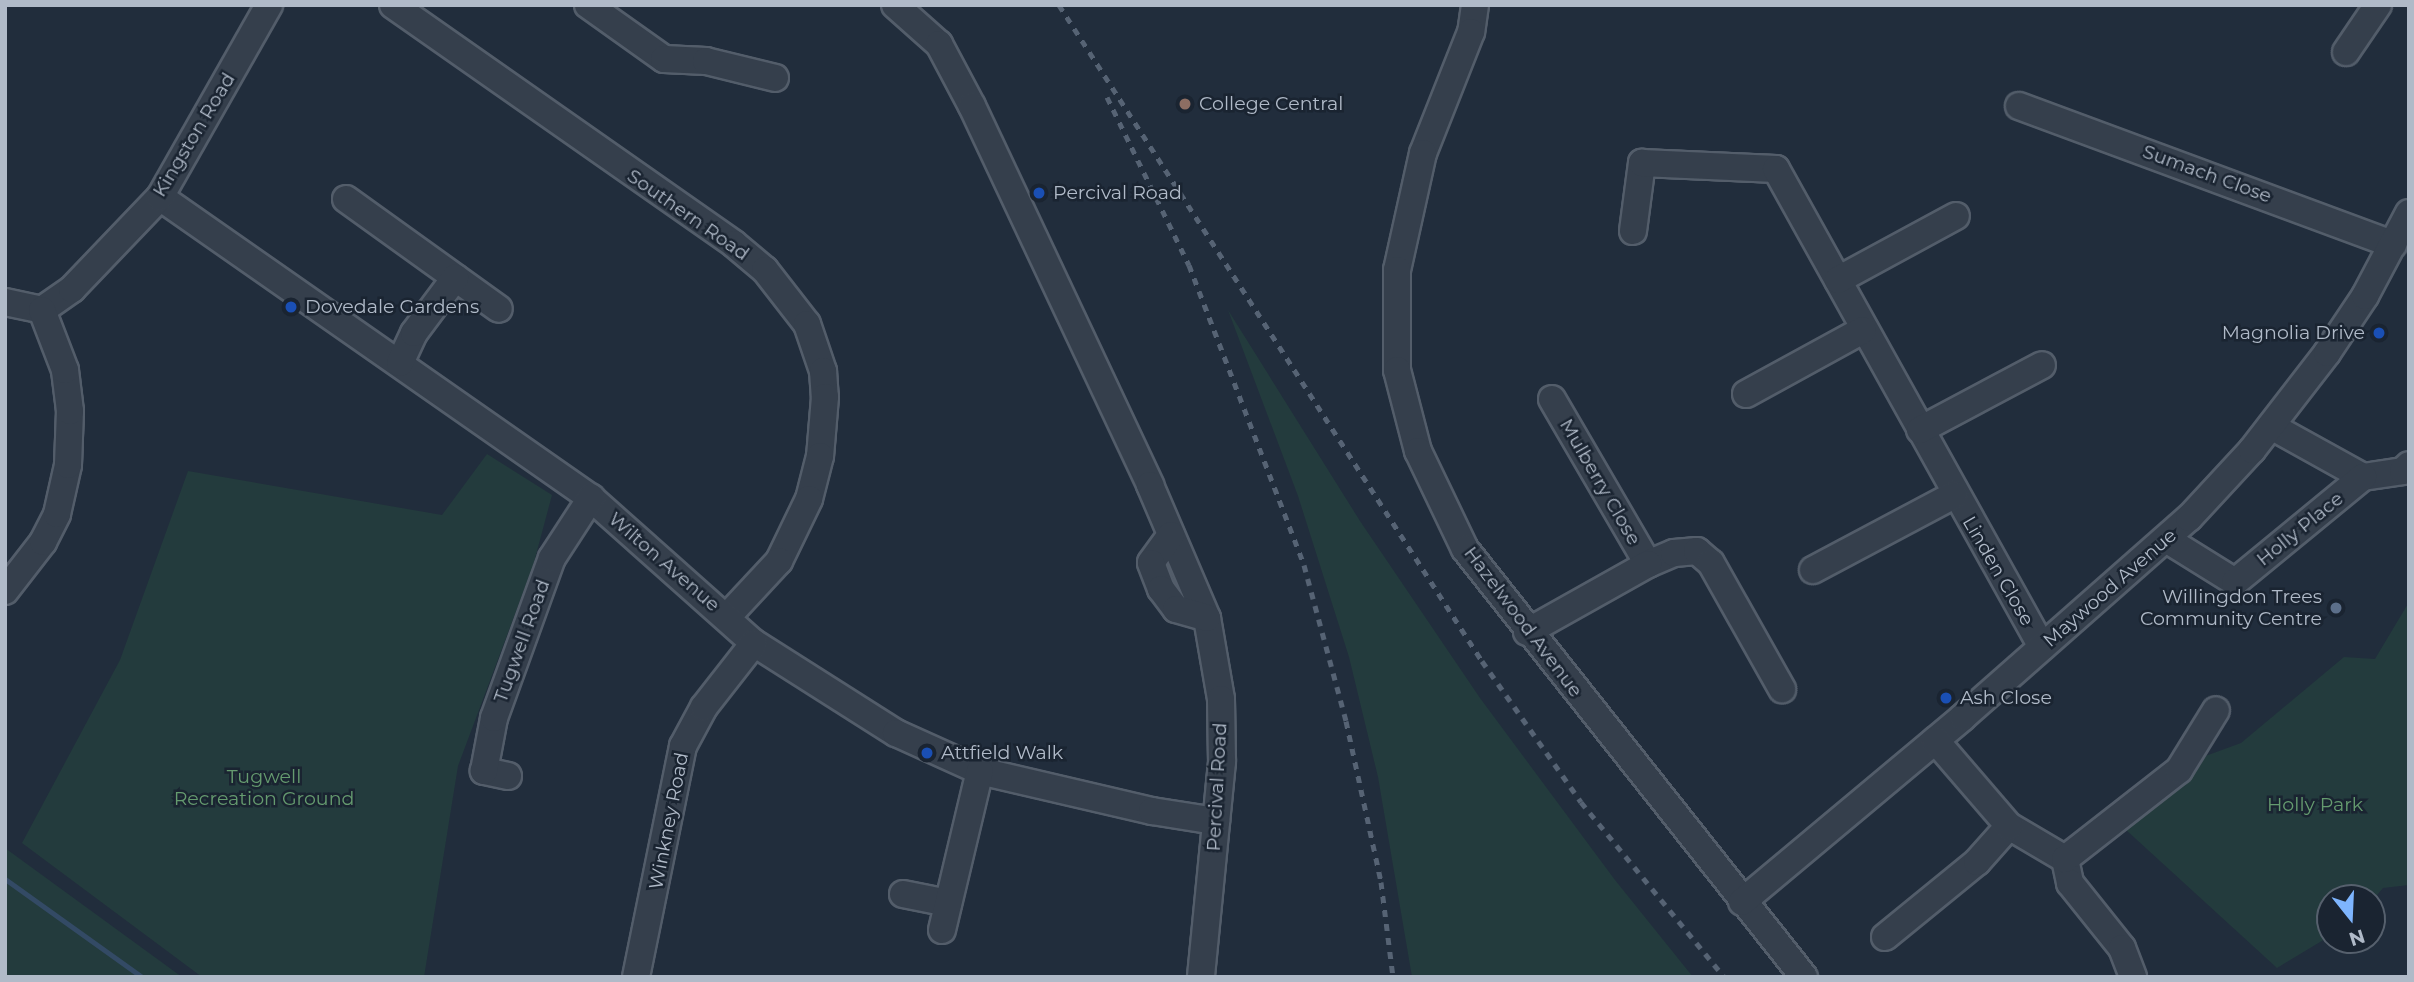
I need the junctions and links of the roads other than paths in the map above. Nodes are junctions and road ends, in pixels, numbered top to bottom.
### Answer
1 (269, 5) edge
2 (393, 5) edge
3 (588, 5) edge
4 (895, 5) edge
5 (1475, 5) edge
6 (2378, 5) edge
7 (2346, 52) dead end
8 (775, 78) dead end
9 (2019, 106) dead end
10 (160, 197) junction
11 (345, 199) dead end
12 (2409, 212) edge
13 (1956, 216) dead end
14 (1633, 231) dead end
15 (2393, 244) junction
16 (455, 278) junction
17 (1838, 280) junction
18 (5, 302) edge
19 (499, 309) dead end
20 (42, 310) junction
21 (1863, 330) junction
22 (400, 363) junction
23 (2042, 365) dead end
24 (1746, 394) dead end
25 (1552, 399) dead end
26 (2271, 426) junction
27 (1920, 430) junction
28 (2409, 465) edge
29 (2363, 477) junction
30 (1954, 495) junction
31 (591, 498) junction
32 (2166, 539) junction
33 (1648, 564) junction
34 (1812, 570) dead end
35 (5, 591) edge
36 (727, 617) junction
37 (1527, 632) junction
38 (754, 643) junction
39 (2042, 647) junction
40 (1782, 689) dead end
41 (2216, 710) dead end
42 (1935, 740) junction
43 (980, 771) junction
44 (508, 776) dead end
45 (1216, 821) junction
46 (2009, 826) junction
47 (2065, 859) junction
48 (903, 894) dead end
49 (1742, 902) junction
50 (948, 903) junction
51 (942, 930) dead end
52 (1885, 937) dead end
53 (636, 977) edge
54 (1201, 977) edge
55 (1804, 977) edge
56 (2133, 977) edge

1 - 10 street, Kingston Road
2 - 36 street, Southern Road
3 - 8 street
4 - 45 street, Percival Road
5 - 37 street, Hazelwood Avenue
6 - 7 street
9 - 15 street, Sumach Close
10 - 20 street, Kingston Road
10 - 22 street, Wilton Avenue
11 - 16 street
12 - 15 street, Maywood Avenue
13 - 17 street
14 - 17 street, Linden Close
15 - 26 street, Maywood Avenue
16 - 19 street
16 - 22 street
17 - 21 street, Linden Close
18 - 20 street
20 - 35 street
21 - 24 street
21 - 27 street, Linden Close
22 - 31 street, Wilton Avenue
23 - 27 street
25 - 33 street, Mulberry Close
26 - 29 street, Holly Place
26 - 32 street, Maywood Avenue
27 - 30 street, Linden Close
28 - 29 street, Holly Place
29 - 32 street, Holly Place
30 - 34 street, Linden Close
30 - 39 street, Linden Close
31 - 36 street, Wilton Avenue
31 - 44 street, Tugwell Road
32 - 39 street, Maywood Avenue
33 - 37 street, Mulberry Close
33 - 40 street, Mulberry Close
36 - 38 street, Wilton Avenue
37 - 49 street, Hazelwood Avenue
38 - 43 street, Wilton Avenue
38 - 53 street, Winkney Road
39 - 42 street, Maywood Avenue
41 - 47 street
42 - 46 street
42 - 49 street, Maywood Avenue
43 - 45 street, Wilton Avenue
43 - 50 street
45 - 54 street, Percival Road
46 - 47 street
46 - 52 street
47 - 56 street
48 - 50 street
49 - 55 street, Hazelwood Avenue
50 - 51 street

